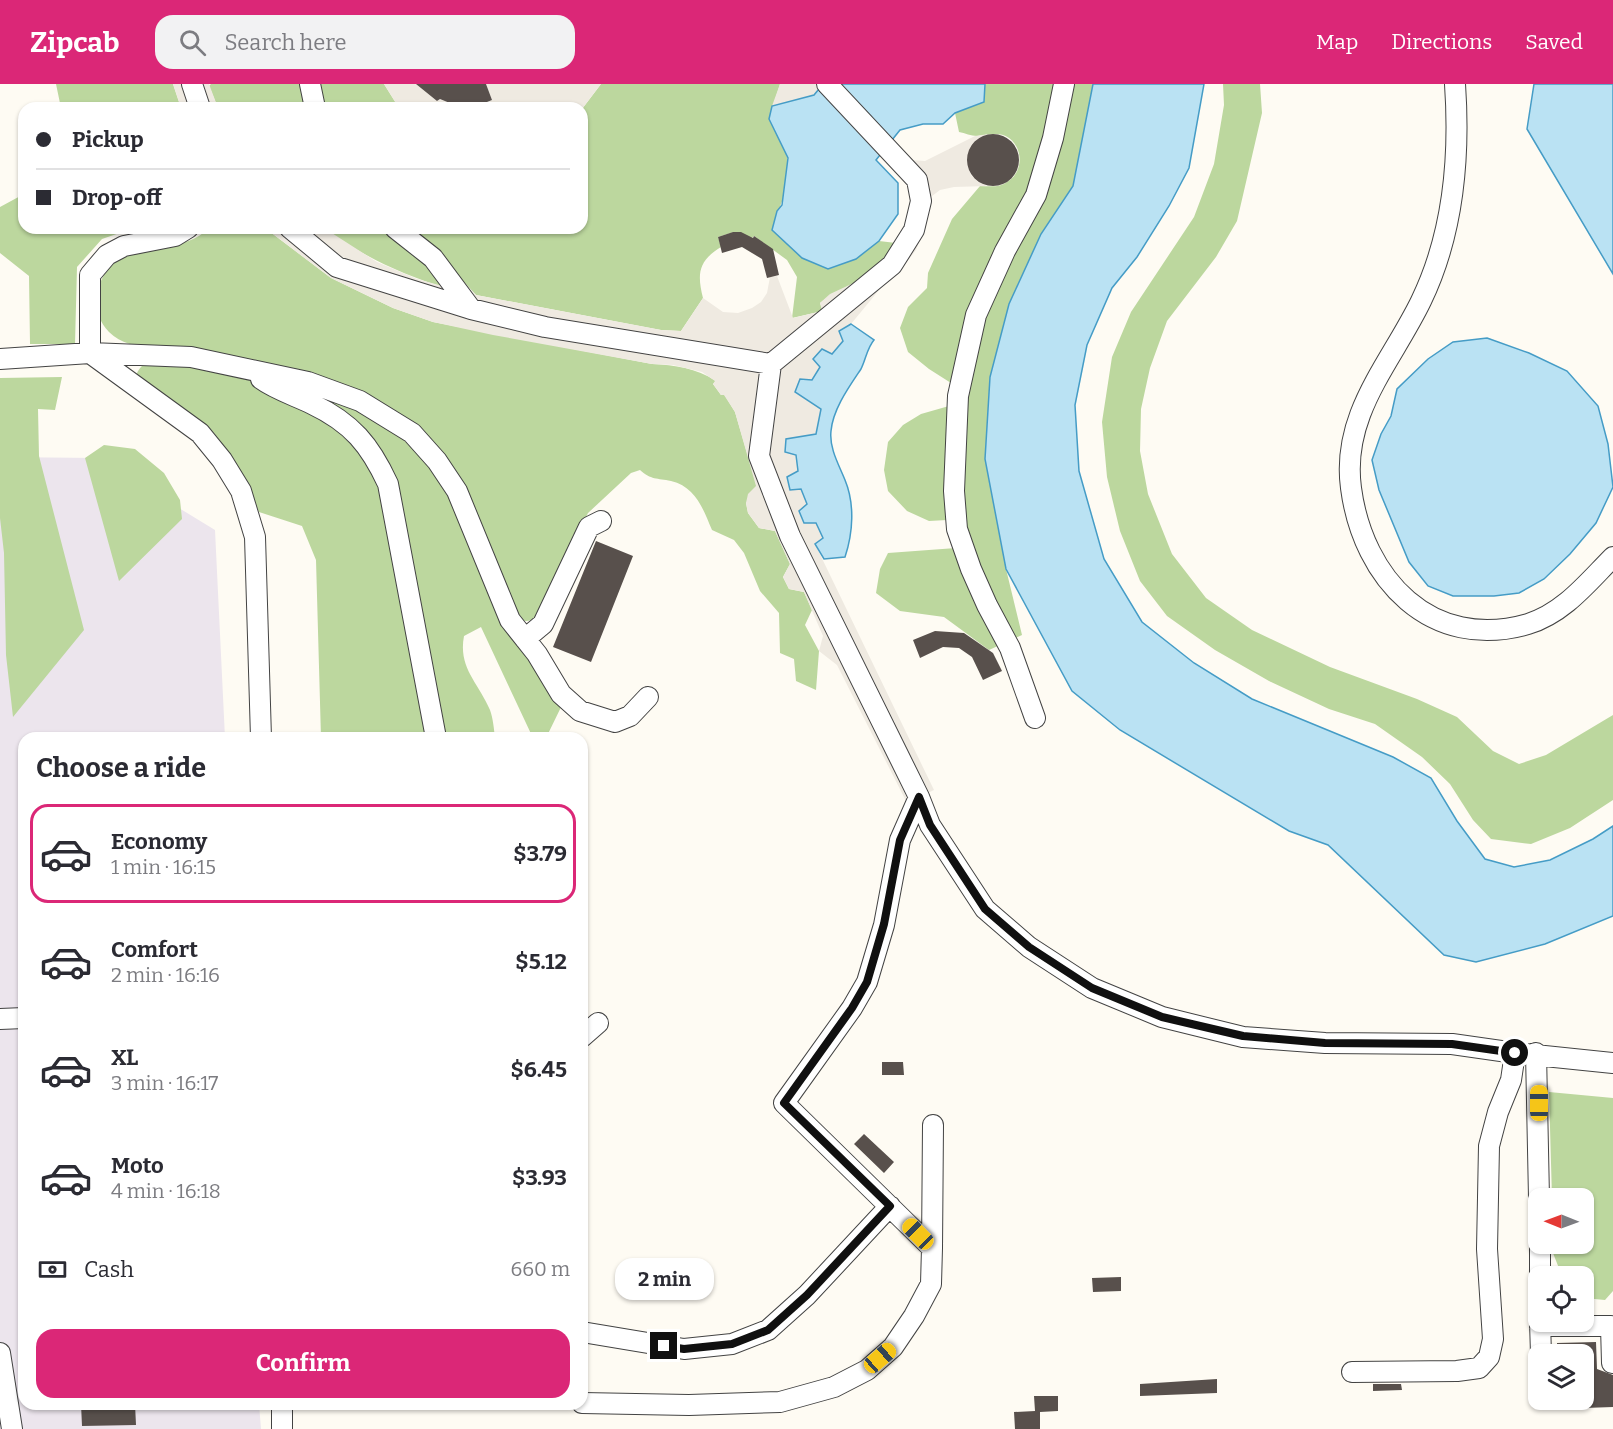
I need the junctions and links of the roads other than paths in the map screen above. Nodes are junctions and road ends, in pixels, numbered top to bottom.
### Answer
1 (192, 84) edge
2 (310, 84) edge
3 (827, 84) edge
4 (1064, 84) edge
5 (1455, 84) edge
6 (198, 102) edge
7 (314, 102) edge
8 (178, 234) edge
9 (297, 234) edge
10 (403, 234) edge
11 (471, 309) junction
12 (90, 352) junction
13 (0, 359) edge
14 (771, 364) junction
15 (247, 369) junction
16 (601, 522) dead end
17 (1613, 557) edge
18 (525, 639) junction
19 (648, 698) dead end
20 (1035, 718) dead end
21 (261, 732) edge
22 (435, 732) edge
23 (919, 797) junction
24 (18, 1018) edge
25 (0, 1019) edge
26 (598, 1023) dead end
27 (588, 1032) edge
28 (1515, 1053) junction
29 (1536, 1053) junction
30 (1613, 1063) edge
31 (933, 1125) dead end
32 (1539, 1188) edge
33 (890, 1206) junction
34 (932, 1248) junction
35 (1594, 1326) edge
36 (588, 1333) edge
37 (0, 1353) edge
38 (1612, 1363) edge
39 (1352, 1372) dead end
40 (588, 1402) edge
41 (282, 1410) edge
42 (12, 1429) edge
43 (282, 1429) edge

1 - 6 street
2 - 7 street
3 - 14 street
4 - 20 street
5 - 17 street
8 - 12 street
9 - 11 street
10 - 11 street
11 - 14 street
12 - 13 street
12 - 15 street
12 - 21 street
14 - 23 street
15 - 18 street
15 - 22 street
16 - 18 street
18 - 19 street
23 - 28 street
23 - 33 street
24 - 25 street
26 - 27 street
28 - 29 street
28 - 39 street
29 - 30 street
29 - 32 street
31 - 34 street
33 - 34 street
33 - 36 street
34 - 40 street
35 - 38 street
37 - 42 street
41 - 43 street

